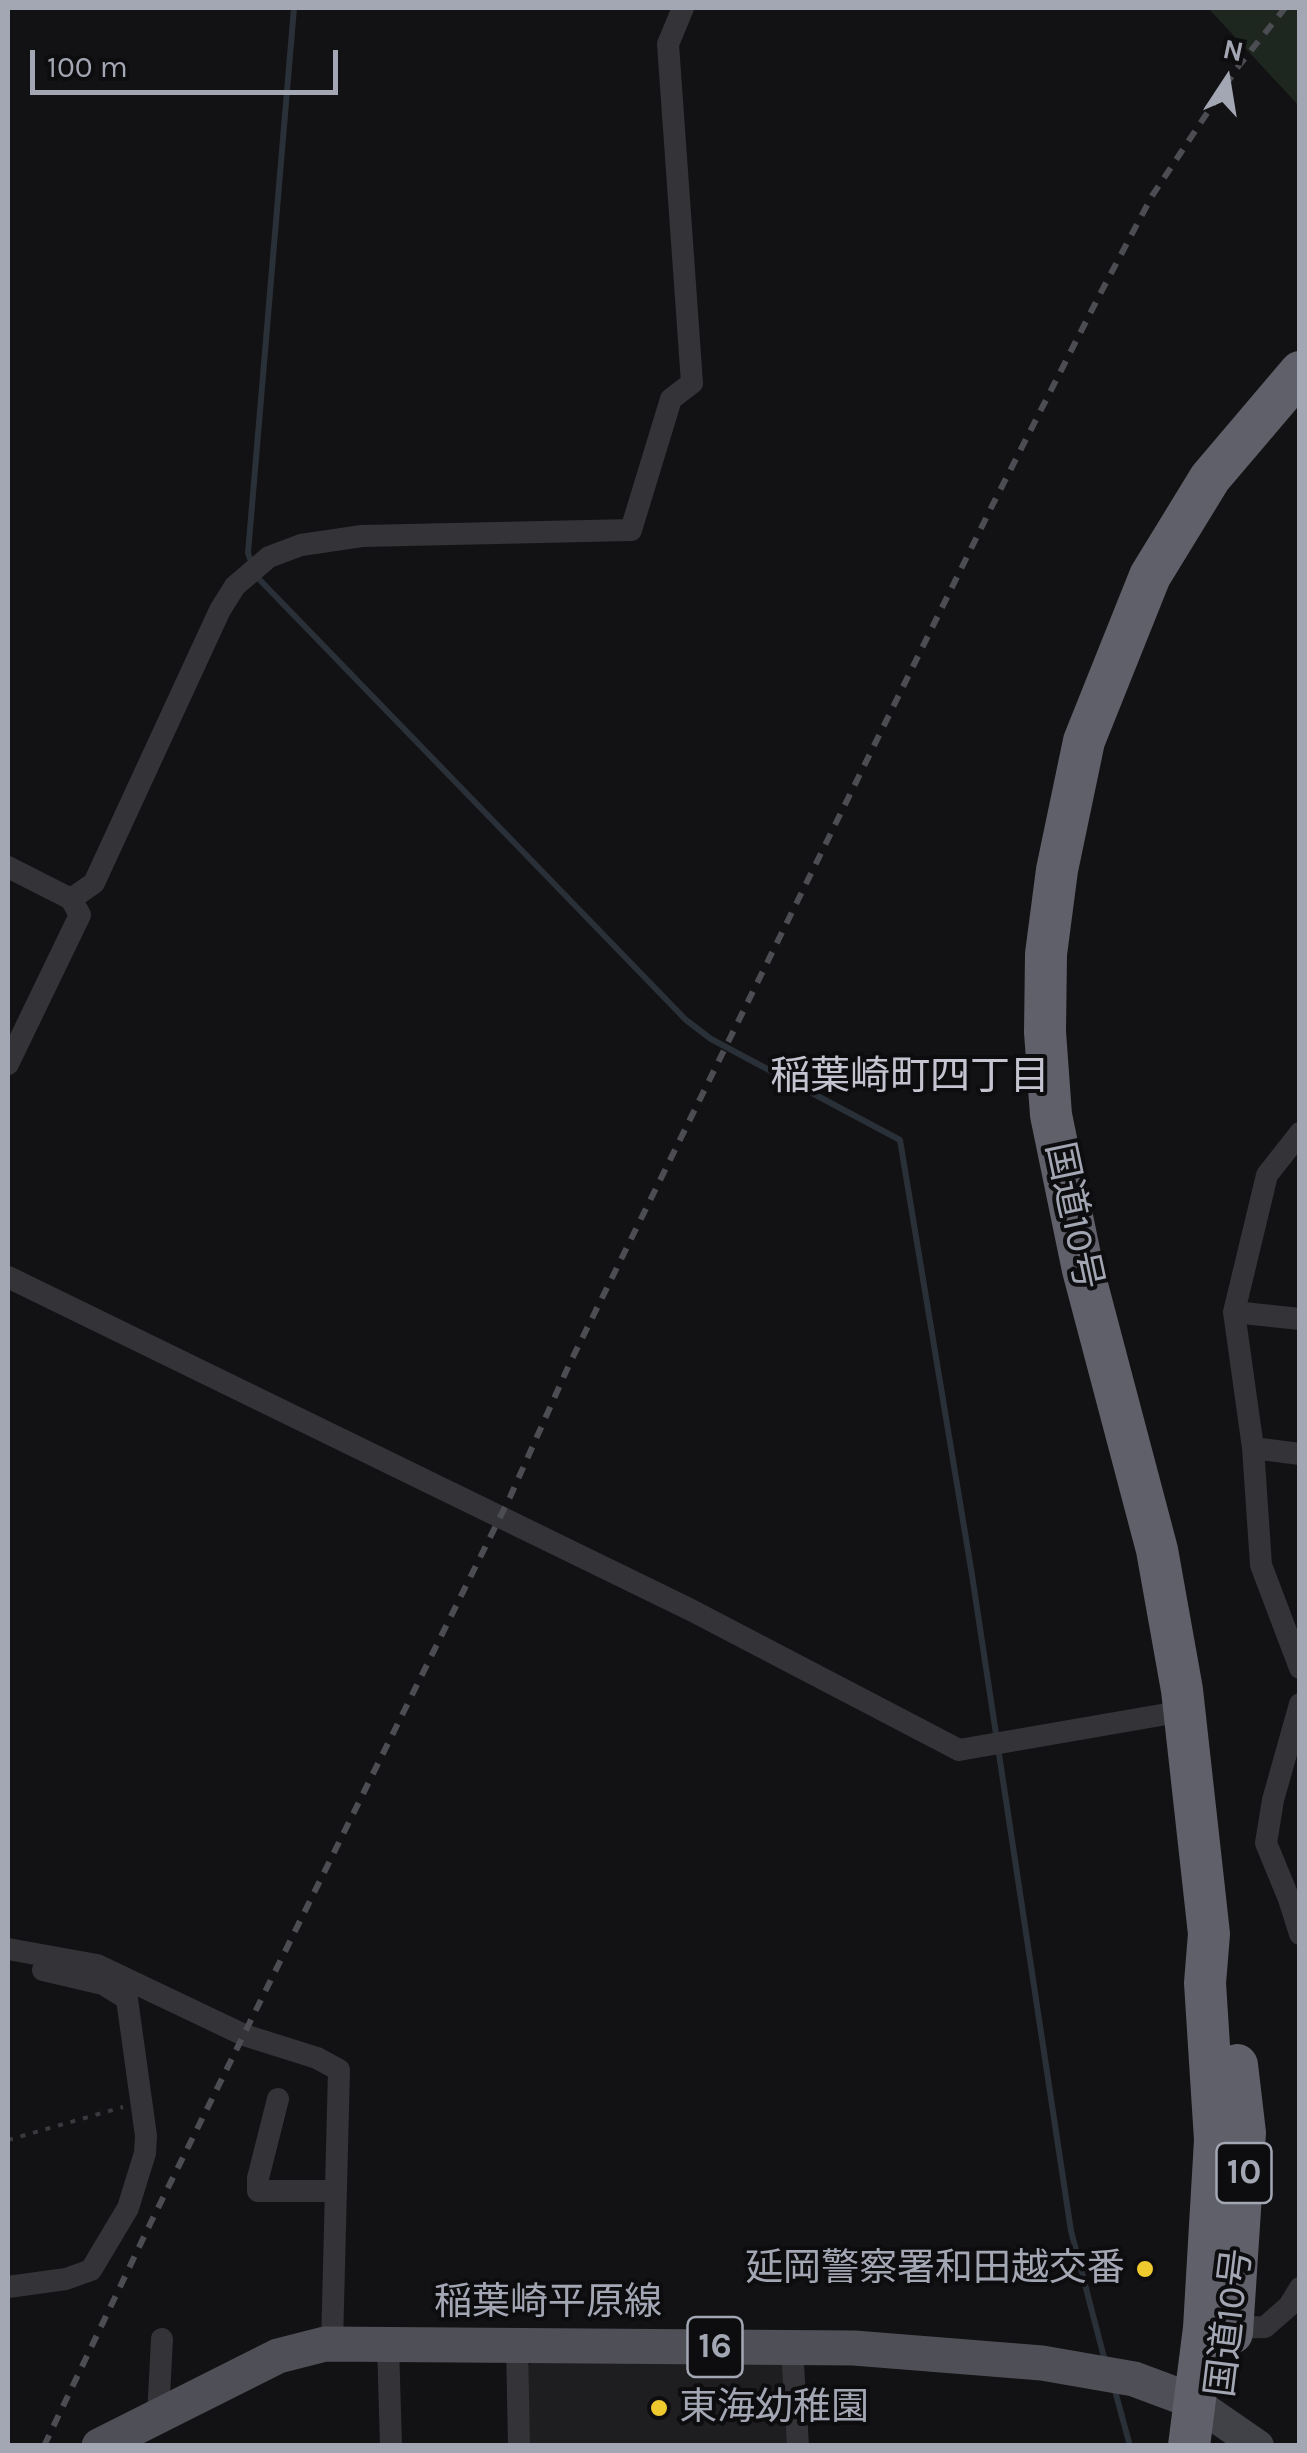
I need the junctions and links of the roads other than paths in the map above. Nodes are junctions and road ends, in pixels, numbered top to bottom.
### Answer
1 (683, 8) edge
2 (1300, 372) edge
3 (8, 866) edge
4 (71, 898) junction
5 (8, 1064) edge
6 (1300, 1133) edge
7 (8, 1277) edge
8 (1234, 1312) junction
9 (1300, 1319) edge
10 (1252, 1448) junction
11 (1300, 1454) edge
12 (1300, 1668) edge
13 (1300, 1704) edge
14 (1184, 1711) junction
15 (1300, 1934) edge
16 (8, 1952) edge
17 (8, 1964) edge
18 (36, 1968) junction
19 (278, 2099) dead end
20 (336, 2191) junction
21 (8, 2287) edge
22 (1300, 2288) edge
23 (1219, 2328) junction
24 (162, 2339) dead end
25 (332, 2344) junction
26 (388, 2344) junction
27 (517, 2345) junction
28 (792, 2348) junction
29 (158, 2416) junction
30 (1204, 2427) edge
31 (99, 2446) edge
32 (391, 2446) edge
33 (519, 2446) edge
34 (798, 2446) edge
35 (1258, 2446) edge

1 - 4 street
2 - 14 highway, 国道10号 / 10
3 - 4 street
4 - 5 street
6 - 8 street
7 - 14 street
8 - 9 street
8 - 10 street
10 - 11 street
10 - 12 street
13 - 15 street
14 - 23 highway, 国道10号 / 10
16 - 18 street
16 - 20 street
17 - 18 street
18 - 21 street
19 - 20 street
20 - 25 street
22 - 23 street
23 - 30 highway, 国道10号 / 10
24 - 29 street
25 - 26 main road, 稲葉崎平原線 / 16
25 - 29 main road, 稲葉崎平原線 / 16
26 - 27 main road, 稲葉崎平原線 / 16
26 - 32 street
27 - 28 main road, 稲葉崎平原線 / 16
27 - 33 street
28 - 30 main road, 稲葉崎平原線 / 16
28 - 34 street
29 - 31 main road, 稲葉崎平原線 / 16
30 - 35 street

